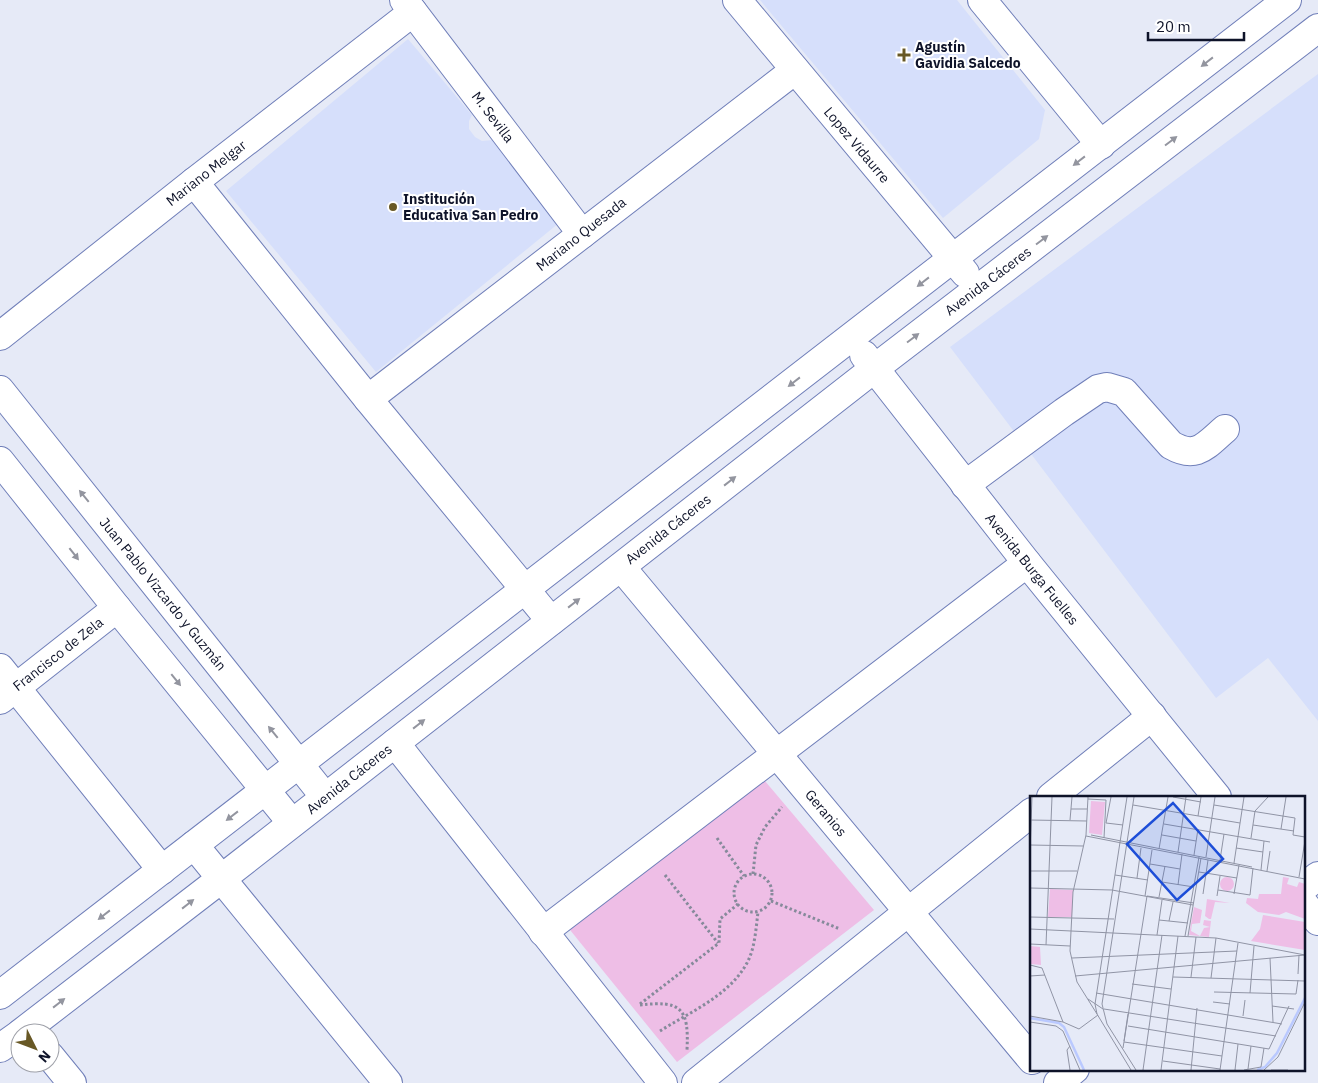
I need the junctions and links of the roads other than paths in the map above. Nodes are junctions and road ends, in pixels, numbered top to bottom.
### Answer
1 (737, 0) edge
2 (982, 0) edge
3 (1287, 0) edge
4 (408, 6) edge
5 (1318, 28) edge
6 (795, 70) junction
7 (1100, 145) junction
8 (194, 182) junction
9 (582, 234) junction
10 (952, 259) junction
11 (978, 289) junction
12 (0, 336) edge
13 (851, 338) junction
14 (874, 368) junction
15 (0, 390) edge
16 (368, 398) junction
17 (1225, 429) dead end
18 (0, 461) edge
19 (966, 485) junction
20 (1027, 563) junction
21 (620, 566) junction
22 (526, 589) junction
23 (117, 608) junction
24 (551, 621) junction
25 (5, 685) edge
26 (1152, 716) junction
27 (395, 743) junction
28 (777, 754) junction
29 (299, 764) junction
30 (265, 790) junction
31 (1052, 796) edge
32 (1216, 796) edge
33 (325, 797) junction
34 (1030, 814) edge
35 (292, 823) junction
36 (194, 845) junction
37 (162, 870) junction
38 (1318, 876) edge
39 (221, 879) junction
40 (1306, 885) edge
41 (1306, 906) edge
42 (908, 912) junction
43 (1318, 921) edge
44 (543, 932) junction
45 (0, 995) edge
46 (37, 1023) edge
47 (1030, 1058) edge
48 (60, 1068) edge
49 (1041, 1070) edge
50 (1074, 1070) edge
51 (72, 1083) edge
52 (388, 1083) edge
53 (663, 1083) edge
54 (696, 1083) edge
55 (1051, 1083) edge
56 (1058, 1083) edge

1 - 6 street, Lopez Vidaurre
2 - 7 street
3 -> 7 street
4 - 8 street, Mariano Melgar
4 - 9 street, M. Sevilla
11 -> 5 street, Avenida Cáceres
6 - 9 street, Mariano Quesada
6 - 10 street, Lopez Vidaurre
7 -> 10 street
8 - 12 street, Mariano Melgar
8 - 16 street
9 - 16 street, Mariano Quesada
10 - 11 street, Lopez Vidaurre
10 -> 13 street
14 -> 11 street, Avenida Cáceres
13 - 14 street, Avenida Burga Fuelles
13 -> 22 street
14 - 19 street, Avenida Burga Fuelles
21 -> 14 street, Avenida Cáceres
29 -> 15 street, Juan Pablo Vizcardo y Guzmán
16 - 22 street
17 - 19 street
18 -> 23 street
19 - 20 street, Avenida Burga Fuelles
20 - 26 street, Avenida Burga Fuelles
20 - 28 street
24 -> 21 street, Avenida Cáceres
21 - 28 street, Geranios
22 - 24 street
22 - 29 street
23 - 25 street, Francisco de Zela
23 -> 30 street
27 -> 24 street, Avenida Cáceres
25 - 37 street
26 - 31 street
26 - 32 street, Avenida Burga Fuelles
27 - 33 street, Avenida Cáceres
27 - 44 street
28 - 42 street, Geranios
28 - 44 street
29 - 30 street
29 - 33 street, Juan Pablo Vizcardo y Guzmán
30 - 35 street
30 -> 36 street
33 - 35 street, Avenida Cáceres
34 - 42 street
35 - 39 street, Avenida Cáceres
36 - 37 street
36 - 39 street
37 -> 45 street
38 - 40 street
46 -> 39 street, Avenida Cáceres
39 - 52 street
41 - 43 street
42 - 47 street, Geranios
42 - 54 street
44 - 53 street
48 - 51 street
49 - 55 street
50 - 56 street

